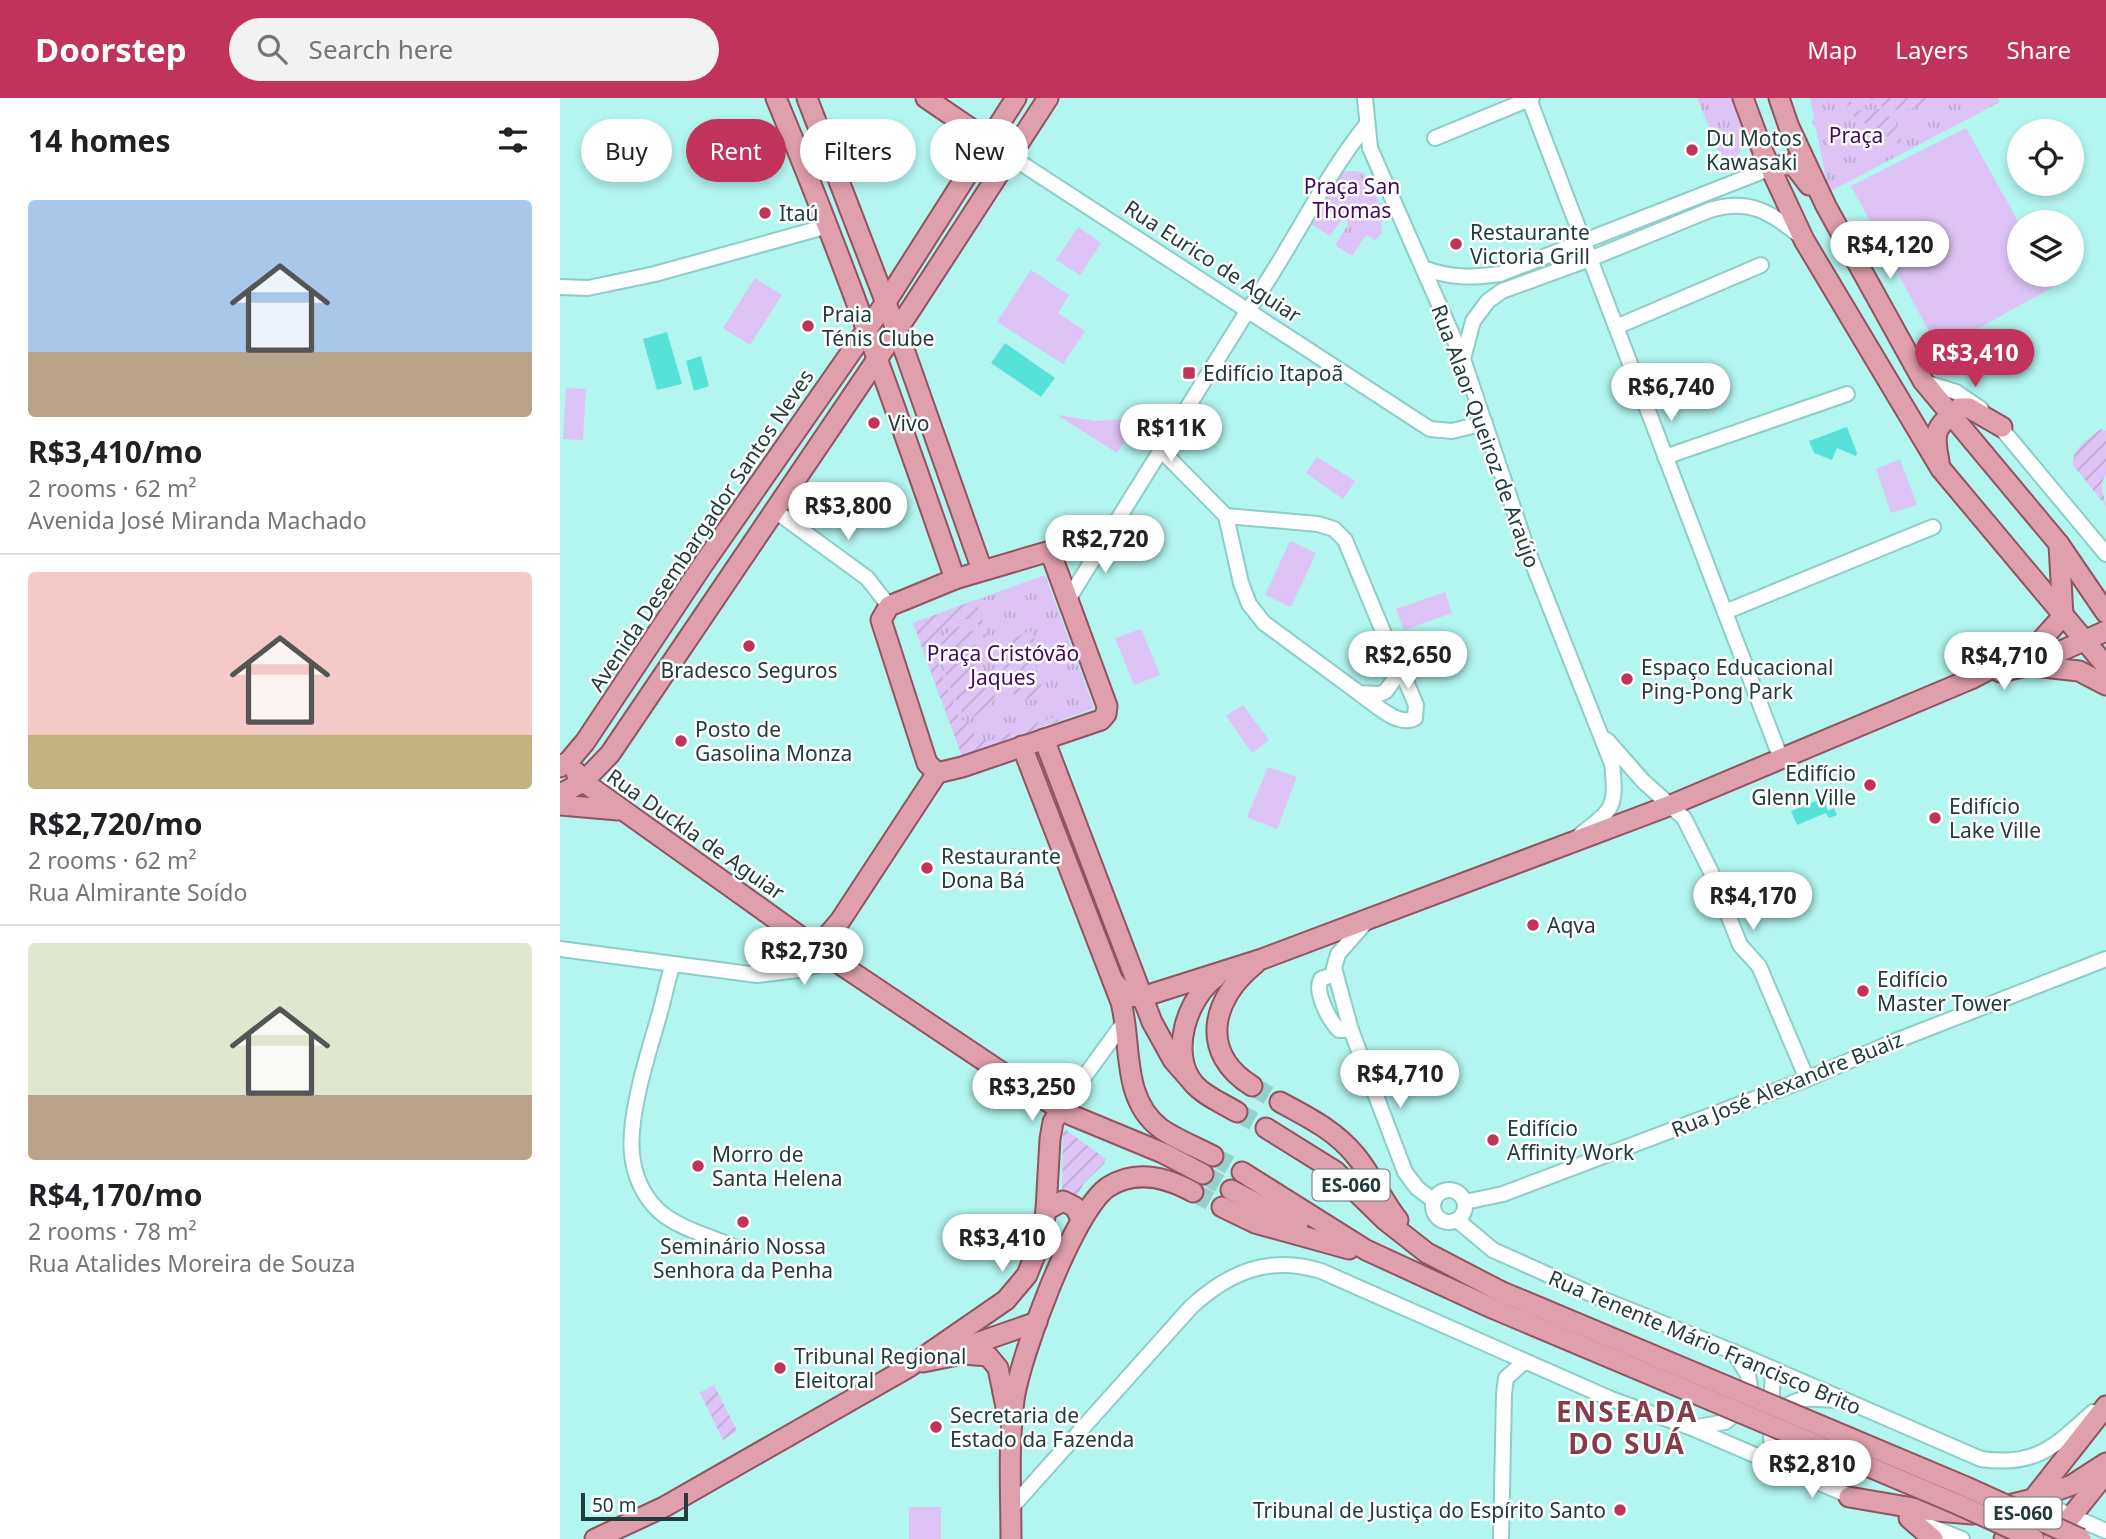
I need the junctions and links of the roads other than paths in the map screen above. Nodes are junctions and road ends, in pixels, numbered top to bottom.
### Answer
1 (776, 98) edge
2 (807, 98) edge
3 (926, 98) edge
4 (1016, 98) edge
5 (1048, 98) edge
6 (1365, 98) edge
7 (1743, 98) edge
8 (1779, 98) edge
9 (1531, 99) edge
10 (957, 119) edge
11 (1003, 119) edge
12 (1367, 124) junction
13 (1028, 129) edge
14 (1435, 138) dead end
15 (1028, 168) edge
16 (1771, 168) junction
17 (963, 182) edge
18 (993, 182) edge
19 (828, 226) junction
20 (1804, 240) junction
21 (1583, 241) junction
22 (1845, 243) junction
23 (1590, 259) junction
24 (1761, 265) dead end
25 (1423, 268) junction
26 (560, 287) edge
27 (886, 302) junction
28 (1248, 310) junction
29 (1616, 327) junction
30 (896, 329) junction
31 (866, 330) junction
32 (877, 357) junction
33 (1463, 359) junction
34 (1923, 381) junction
35 (1847, 394) dead end
36 (1950, 416) junction
37 (1485, 423) junction
38 (2002, 427) junction
39 (1160, 449) junction
40 (1665, 457) junction
41 (1941, 468) junction
42 (774, 510) junction
43 (1226, 516) junction
44 (1933, 527) dead end
45 (1110, 533) junction
46 (2059, 544) junction
47 (1050, 551) junction
48 (2106, 554) edge
49 (982, 570) junction
50 (955, 579) junction
51 (1069, 598) junction
52 (889, 606) junction
53 (1725, 612) junction
54 (2106, 613) edge
55 (2063, 616) junction
56 (2106, 631) edge
57 (2084, 642) junction
58 (1390, 645) junction
59 (2027, 666) junction
60 (2106, 666) edge
61 (1972, 679) junction
62 (2106, 685) edge
63 (1359, 693) junction
64 (1602, 734) junction
65 (1044, 739) junction
66 (585, 741) junction
67 (1022, 746) junction
68 (1781, 759) junction
69 (560, 767) edge
70 (937, 773) junction
71 (583, 782) junction
72 (560, 794) edge
73 (560, 805) edge
74 (1671, 805) junction
75 (621, 810) junction
76 (1568, 845) junction
77 (1371, 916) junction
78 (811, 944) junction
79 (560, 949) edge
80 (1262, 959) junction
81 (2106, 959) edge
82 (835, 961) junction
83 (673, 964) junction
84 (1219, 974) junction
85 (1335, 974) junction
86 (764, 975) junction
87 (1113, 981) junction
88 (1142, 997) junction
89 (1125, 1021) junction
90 (1351, 1030) junction
91 (1807, 1079) junction
92 (1194, 1084) junction
93 (1252, 1086) tunnel mouth
94 (1280, 1102) tunnel mouth
95 (1060, 1110) junction
96 (1237, 1112) tunnel mouth
97 (1266, 1128) tunnel mouth
98 (1213, 1156) tunnel mouth
99 (1242, 1172) tunnel mouth
100 (1203, 1174) tunnel mouth
101 (1193, 1192) tunnel mouth
102 (1227, 1199) tunnel mouth
103 (1434, 1201) junction
104 (1465, 1202) junction
105 (1046, 1210) junction
106 (1081, 1219) junction
107 (1457, 1220) junction
108 (732, 1246) dead end
109 (1427, 1252) junction
110 (1391, 1261) junction
111 (1496, 1299) junction
112 (1037, 1322) junction
113 (1734, 1352) junction
114 (1529, 1363) junction
115 (911, 1365) junction
116 (1773, 1369) junction
117 (2106, 1400) edge
118 (1843, 1401) junction
119 (2106, 1406) edge
120 (1692, 1428) junction
121 (1771, 1433) junction
122 (1011, 1442) junction
123 (2106, 1463) edge
124 (1789, 1470) junction
125 (2106, 1473) edge
126 (1849, 1497) junction
127 (2033, 1499) junction
128 (664, 1507) junction
129 (1011, 1508) junction
130 (2071, 1515) junction
131 (1909, 1518) junction
132 (2106, 1531) edge
133 (595, 1539) edge
134 (625, 1539) edge
135 (1012, 1539) edge
136 (1501, 1539) edge
137 (1933, 1539) edge
138 (1962, 1539) edge
139 (2004, 1539) edge
140 (2034, 1539) edge
141 (2053, 1539) edge
142 (2081, 1539) edge

1 - 19 main road
2 - 27 main road
3 - 10 main road, Rua Eurico de Aguiar
4 - 11 main road, Avenida Desembargador Santos Neves
5 - 13 main road
6 - 12 street, Rua Alaor Queiroz de Araújo
7 - 16 main road
8 - 22 main road
9 - 14 street
9 - 21 street
12 - 25 street, Rua Alaor Queiroz de Araújo
12 - 28 street
15 - 28 street, Rua Eurico de Aguiar
16 - 20 main road
16 - 21 street
16 - 22 main road
17 - 27 main road, Avenida Desembargador Santos Neves
18 - 30 main road
19 - 26 street
19 - 31 main road
20 - 23 street
20 - 41 main road
21 - 23 street
21 - 25 street
22 - 34 main road
23 - 29 street
23 - 33 street
24 - 29 street
25 - 33 street, Rua Alaor Queiroz de Araújo
27 - 30 main road
27 - 31 main road, Avenida Desembargador Santos Neves
28 - 37 street, Rua Eurico de Aguiar
28 - 39 street
29 - 40 street
30 - 32 main road
30 - 49 main road
31 - 32 main road
31 - 66 main road, Avenida Desembargador Santos Neves
32 - 42 main road
32 - 50 main road
33 - 37 street, Rua Alaor Queiroz de Araújo
34 - 36 main road
34 - 38 street
35 - 40 street
36 - 38 main road
36 - 41 main road
36 - 46 main road
37 - 64 street, Rua Alaor Queiroz de Araújo
38 - 48 street
39 - 43 street
39 - 45 street
40 - 53 street
41 - 55 main road
42 - 52 street
42 - 71 main road
43 - 58 street
43 - 63 street
44 - 53 street
45 - 47 street
45 - 51 street
46 - 54 main road
46 - 55 main road
47 - 49 main road
47 - 51 main road
49 - 50 main road
50 - 52 main road
51 - 65 main road
52 - 70 main road
53 - 68 street
55 - 57 main road
55 - 61 main road
56 - 57 main road
57 - 59 main road
57 - 60 main road
58 - 63 street
58 - 63 street
59 - 61 main road
59 - 62 main road
61 - 68 main road
64 - 74 street, Rua Alaor Queiroz de Araújo
64 - 76 street, Rua Alaor Queiroz de Araújo
65 - 67 main road
65 - 88 main road
66 - 69 main road
66 - 71 main road
67 - 70 main road
67 - 87 main road
68 - 74 main road
70 - 78 main road
71 - 72 main road
71 - 75 main road, Rua Duckla de Aguiar
73 - 75 main road
74 - 76 main road
74 - 91 street, Rua Alaor Queiroz de Araújo
75 - 78 main road, Rua Duckla de Aguiar
76 - 77 main road
77 - 80 main road
77 - 85 street
78 - 82 main road, Rua Duckla de Aguiar
78 - 86 street
79 - 83 street
80 - 84 main road
80 - 93 main road
81 - 91 street, Rua José Alexandre Buaiz
82 - 86 street
82 - 95 main road, Rua Duckla de Aguiar
83 - 86 street
83 - 108 street
84 - 88 main road
84 - 92 main road
85 - 90 street
85 - 90 street
87 - 88 main road
87 - 89 main road
88 - 92 main road
89 - 95 street
89 - 98 main road
90 - 103 street
91 - 104 street, Rua José Alexandre Buaiz
92 - 96 main road
94 - 109 main road
95 - 100 main road, Rua Duckla de Aguiar
95 - 105 main road
97 - 109 main road, ES-060
99 - 110 main road, ES-060
101 - 106 main road
102 - 110 main road
103 - 104 street
103 - 107 street
104 - 107 street
105 - 106 main road
105 - 115 main road
106 - 112 main road
107 - 113 street, Rua Tenente Mário Francisco Brito
109 - 111 main road, ES-060
110 - 111 main road, ES-060
111 - 140 main road, ES-060, bridge
111 - 142 main road, ES-060, bridge
112 - 115 main road
112 - 122 main road
113 - 116 street, Rua Tenente Mário Francisco Brito
113 - 120 street
114 - 120 street
114 - 129 street
114 - 136 street
115 - 122 main road
115 - 128 main road
116 - 118 street, Rua Tenente Mário Francisco Brito
116 - 121 street
117 - 118 street, Rua Tenente Mário Francisco Brito
118 - 121 street
119 - 127 main road
120 - 124 street
121 - 124 street
122 - 129 main road
123 - 127 main road
124 - 126 street
125 - 130 main road
126 - 127 main road
126 - 131 street
127 - 130 street
127 - 139 main road
128 - 133 main road
128 - 134 main road
129 - 135 main road
130 - 132 street
130 - 141 main road
131 - 137 main road
131 - 138 street

